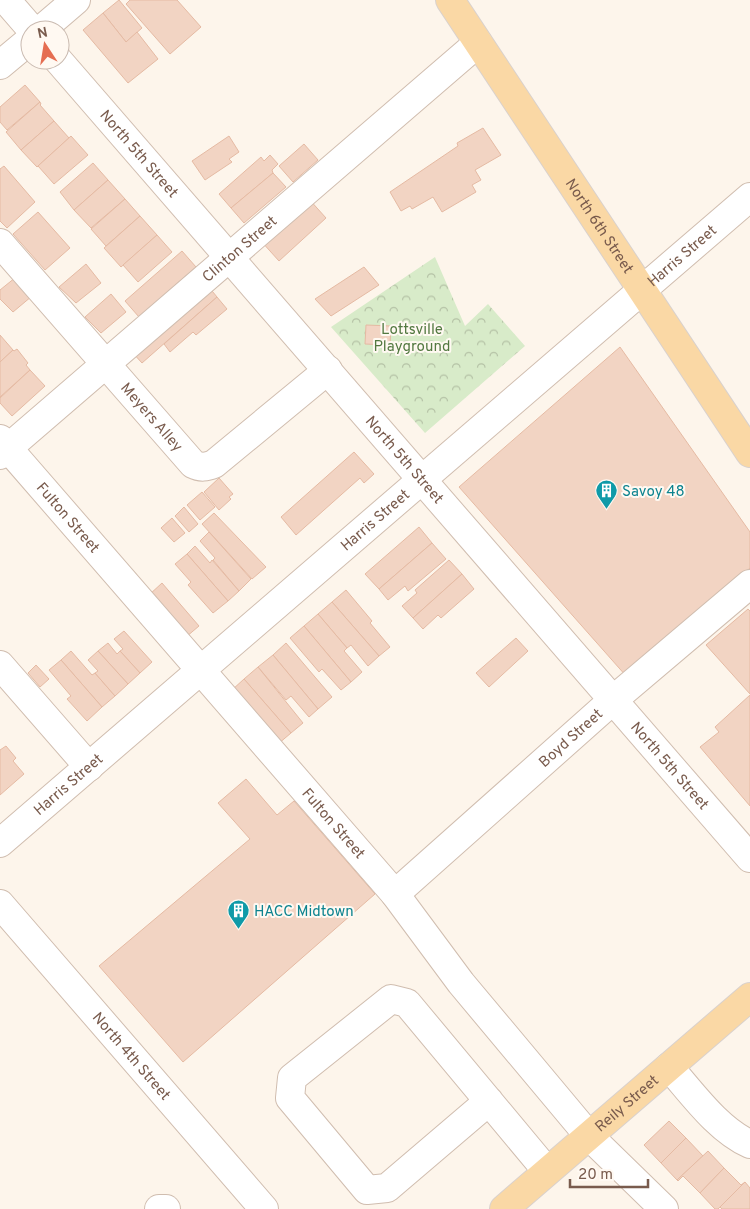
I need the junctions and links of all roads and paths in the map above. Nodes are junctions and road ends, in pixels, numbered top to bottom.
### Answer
1 (6, 0) edge
2 (76, 0) edge
3 (450, 0) edge
4 (23, 20) edge
5 (53, 20) edge
6 (478, 43) junction
7 (20, 48) edge
8 (0, 65) edge
9 (67, 70) edge
10 (750, 198) edge
11 (0, 243) edge
12 (230, 257) junction
13 (642, 291) junction
14 (105, 365) junction
15 (328, 370) junction
16 (2, 447) edge
17 (750, 453) edge
18 (422, 480) junction
19 (750, 584) edge
20 (0, 665) edge
21 (201, 671) junction
22 (613, 700) junction
23 (89, 767) junction
24 (0, 844) edge
25 (750, 858) edge
26 (394, 894) junction
27 (0, 904) edge
28 (750, 997) edge
29 (668, 1067) junction
30 (489, 1101) junction
31 (589, 1136) junction
32 (750, 1144) edge
33 (548, 1171) junction
34 (159, 1209) edge
35 (166, 1209) edge
36 (264, 1209) edge
37 (504, 1209) edge
38 (664, 1209) edge

1 - 4 street
2 - 5 street
3 - 6 main road, North 6th Street
6 - 12 street, Clinton Street
6 - 13 main road, North 6th Street
7 - 8 street
9 - 12 street, North 5th Street
10 - 13 street, Harris Street
11 - 14 street, Meyers Alley
12 - 14 street, Clinton Street
12 - 15 street, North 5th Street
13 - 17 main road, North 6th Street
13 - 18 street, Harris Street
14 - 15 street, Meyers Alley
14 - 16 street, Clinton Street
15 - 18 street, North 5th Street
16 - 21 street, Fulton Street
18 - 21 street, Harris Street
18 - 22 street, North 5th Street
19 - 22 street, Boyd Street
20 - 23 street
21 - 23 street, Harris Street
21 - 26 street, Fulton Street
22 - 25 street, North 5th Street
22 - 26 street, Boyd Street
23 - 24 street, Harris Street
26 - 31 street, Fulton Street
27 - 36 street, North 4th Street
28 - 29 main road, Reily Street
29 - 31 main road, Reily Street
29 - 32 street
30 - 30 street
30 - 33 street
31 - 33 main road, Reily Street
31 - 38 street, Fulton Street
33 - 37 main road, Reily Street
34 - 35 street

